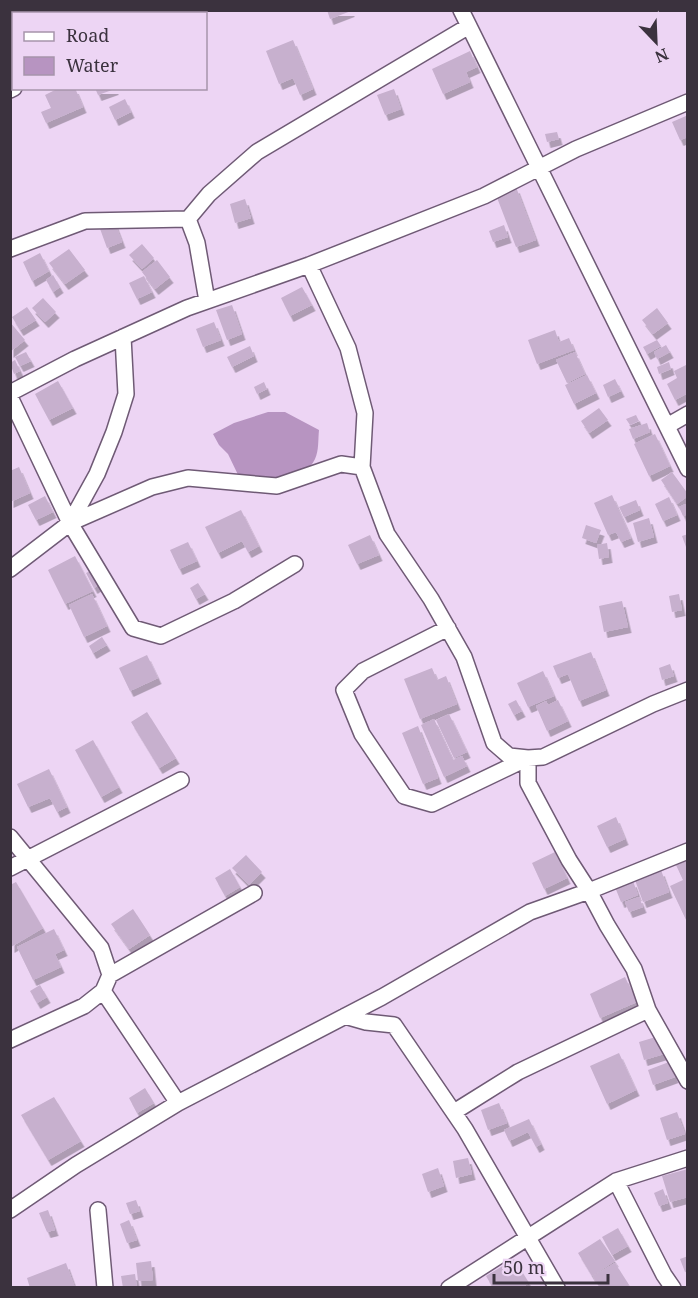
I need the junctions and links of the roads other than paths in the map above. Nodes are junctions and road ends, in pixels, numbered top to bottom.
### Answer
1 (461, 10) edge
2 (469, 26) junction
3 (687, 102) edge
4 (539, 168) junction
5 (188, 219) junction
6 (10, 249) edge
7 (309, 265) junction
8 (207, 301) junction
9 (123, 337) junction
10 (10, 395) edge
11 (687, 414) edge
12 (667, 426) junction
13 (362, 467) junction
14 (687, 469) edge
15 (70, 523) junction
16 (295, 564) dead end
17 (10, 569) edge
18 (448, 628) junction
19 (687, 690) edge
20 (528, 758) junction
21 (181, 780) dead end
22 (10, 837) edge
23 (687, 850) edge
24 (27, 859) junction
25 (10, 868) edge
26 (589, 891) junction
27 (254, 893) dead end
28 (110, 975) junction
29 (103, 991) junction
30 (648, 1010) junction
31 (345, 1016) junction
32 (10, 1040) edge
33 (687, 1080) edge
34 (178, 1103) junction
35 (454, 1112) junction
36 (687, 1158) edge
37 (616, 1181) junction
38 (10, 1210) edge
39 (98, 1210) dead end
40 (526, 1237) junction
41 (105, 1287) edge
42 (449, 1287) edge
43 (557, 1287) edge
44 (673, 1287) edge

1 - 2 street
2 - 4 street
2 - 5 street
3 - 4 street
4 - 7 street
4 - 12 street
5 - 6 street
5 - 8 street
7 - 8 street
7 - 13 street
8 - 9 street
9 - 10 street
9 - 15 street
10 - 15 street
11 - 12 street
12 - 14 street
13 - 15 street
13 - 18 street
15 - 16 street
15 - 17 street
18 - 20 street
18 - 20 street
19 - 20 street
20 - 26 street
21 - 24 street
22 - 24 street
23 - 26 street
24 - 25 street
24 - 28 street
26 - 30 street
26 - 31 street
27 - 28 street
28 - 29 street
29 - 32 street
29 - 34 street
30 - 33 street
30 - 35 street
31 - 34 street
31 - 35 street
34 - 38 street
35 - 40 street
36 - 37 street
37 - 40 street
37 - 44 street
39 - 41 street
40 - 42 street
40 - 43 street

